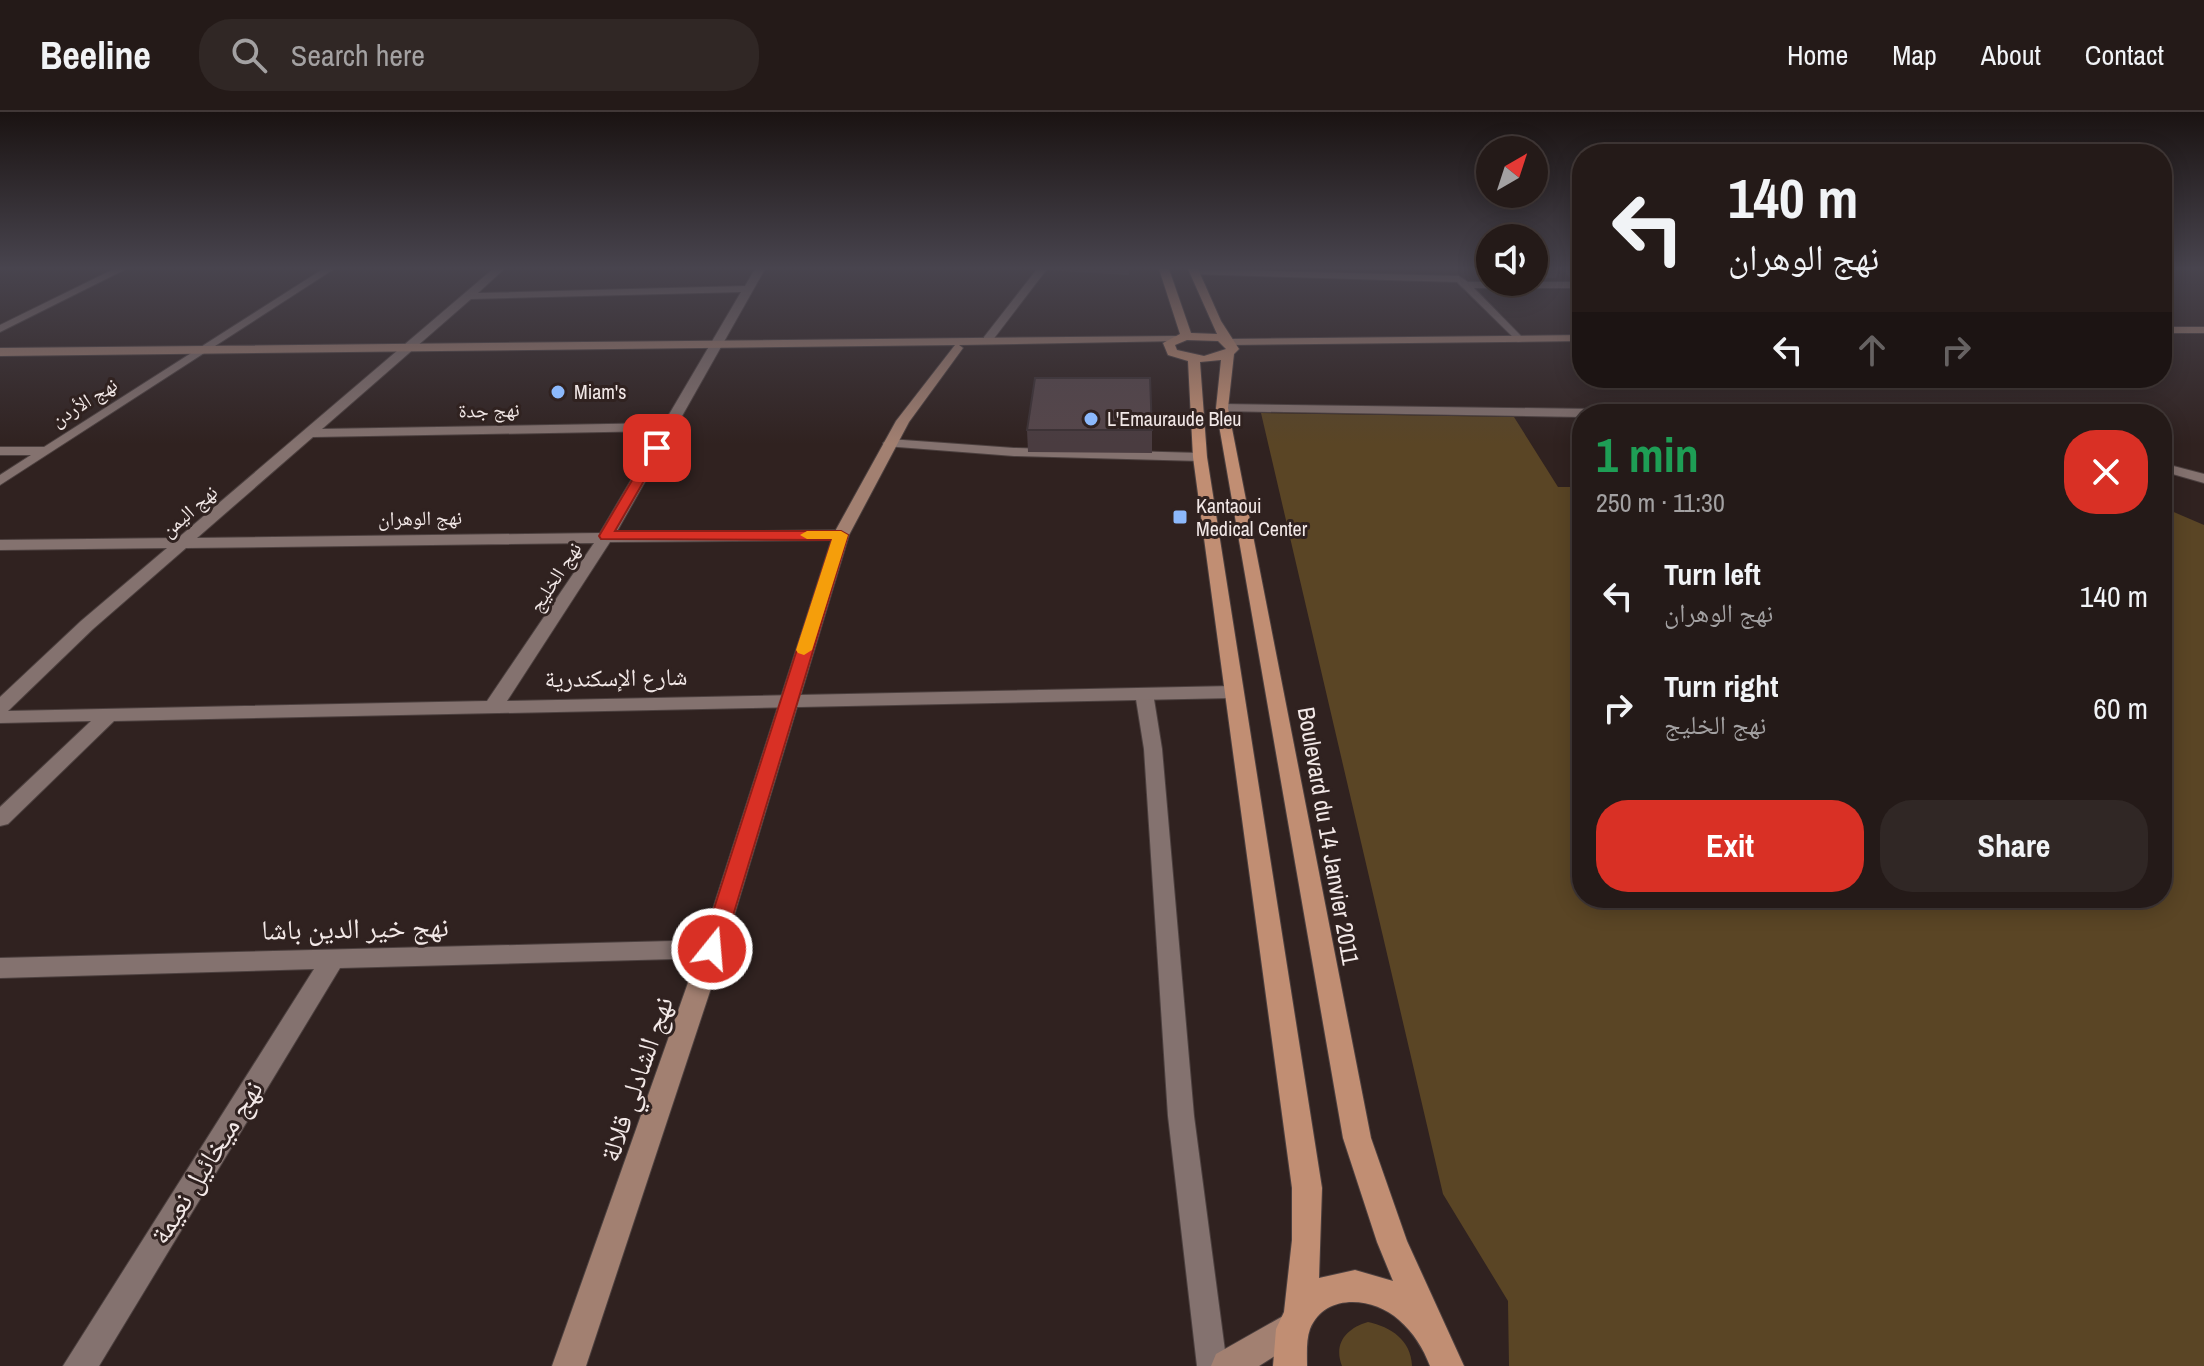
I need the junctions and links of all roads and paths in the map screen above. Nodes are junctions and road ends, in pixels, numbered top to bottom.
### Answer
1 (238, 328) edge
2 (430, 328) edge
3 (727, 328) edge
4 (997, 328) edge
5 (1175, 328) edge
6 (1220, 328) edge
7 (1507, 328) edge
8 (2172, 330) edge
9 (2204, 330) edge
10 (1572, 338) edge
11 (988, 339) junction
12 (1518, 339) junction
13 (1178, 343) junction
14 (716, 346) junction
15 (1229, 347) junction
16 (957, 348) junction
17 (205, 349) junction
18 (0, 352) edge
19 (401, 352) junction
20 (1194, 358) junction
21 (191, 359) junction
22 (0, 361) edge
23 (1222, 408) junction
24 (1572, 413) edge
25 (669, 427) junction
26 (309, 433) junction
27 (889, 443) junction
28 (0, 451) edge
29 (46, 451) junction
30 (1200, 457) junction
31 (2172, 470) edge
32 (2204, 479) edge
33 (0, 481) edge
34 (841, 535) junction
35 (606, 536) junction
36 (184, 541) junction
37 (0, 545) edge
38 (1233, 692) junction
39 (1144, 693) junction
40 (787, 700) junction
41 (494, 706) junction
42 (0, 708) edge
43 (109, 715) junction
44 (0, 717) edge
45 (0, 819) edge
46 (712, 949) junction
47 (333, 959) junction
48 (0, 968) edge
49 (1425, 1318) junction
50 (1296, 1320) junction
51 (80, 1366) edge
52 (569, 1366) edge
53 (1212, 1366) edge
54 (1228, 1366) edge
55 (1290, 1366) edge
56 (1447, 1366) edge

1 - 17 street, نهج الأردن
2 - 19 street, نهج اليمن
3 - 14 street, نهج الخليج
4 - 11 street
5 - 13 main road
6 - 15 main road
7 - 12 street
8 - 9 street
10 - 12 street
11 - 13 street
11 - 14 street
12 - 15 street
13 - 15 main road
13 - 16 street
13 - 20 main road
14 - 16 street
14 - 19 street
14 - 25 street, نهج الخليج
15 - 20 main road
15 - 23 main road, Boulevard du 14 Janvier 2011
16 - 27 street, نهج الشادلي قلالة
17 - 18 street
17 - 19 street
17 - 21 street, نهج الأردن
19 - 21 street
19 - 26 street, نهج اليمن
20 - 30 main road
21 - 22 street
21 - 29 street, نهج الأردن
23 - 24 street
23 - 49 main road, Boulevard du 14 Janvier 2011
25 - 26 street, نهج جدة
25 - 35 street, نهج الخليج
26 - 36 street, نهج اليمن
27 - 30 lane
27 - 34 street, نهج الشادلي قلالة
28 - 29 street
29 - 33 street, نهج الأردن
30 - 38 main road
31 - 32 street
34 - 35 street, نهج الوهران
34 - 40 street, نهج الشادلي قلالة
35 - 36 street, نهج الوهران
35 - 41 street, نهج الخليج
36 - 37 street, نهج الوهران
36 - 42 street, نهج اليمن
38 - 39 street, شارع الإسكندرية
38 - 50 main road
39 - 40 street, شارع الإسكندرية
39 - 53 lane
40 - 41 street, شارع الإسكندرية
40 - 46 street, نهج الشادلي قلالة
41 - 43 street, شارع الإسكندرية
43 - 44 street, شارع الإسكندرية
43 - 45 street
46 - 47 street, نهج خير الدين باشا
46 - 52 street, نهج الشادلي قلالة
47 - 48 street, نهج خير الدين باشا
47 - 51 street, نهج ميخائيل نعيمة
49 - 50 main road
49 - 56 main road, Boulevard du 14 Janvier 2011
50 - 54 street
50 - 55 main road

